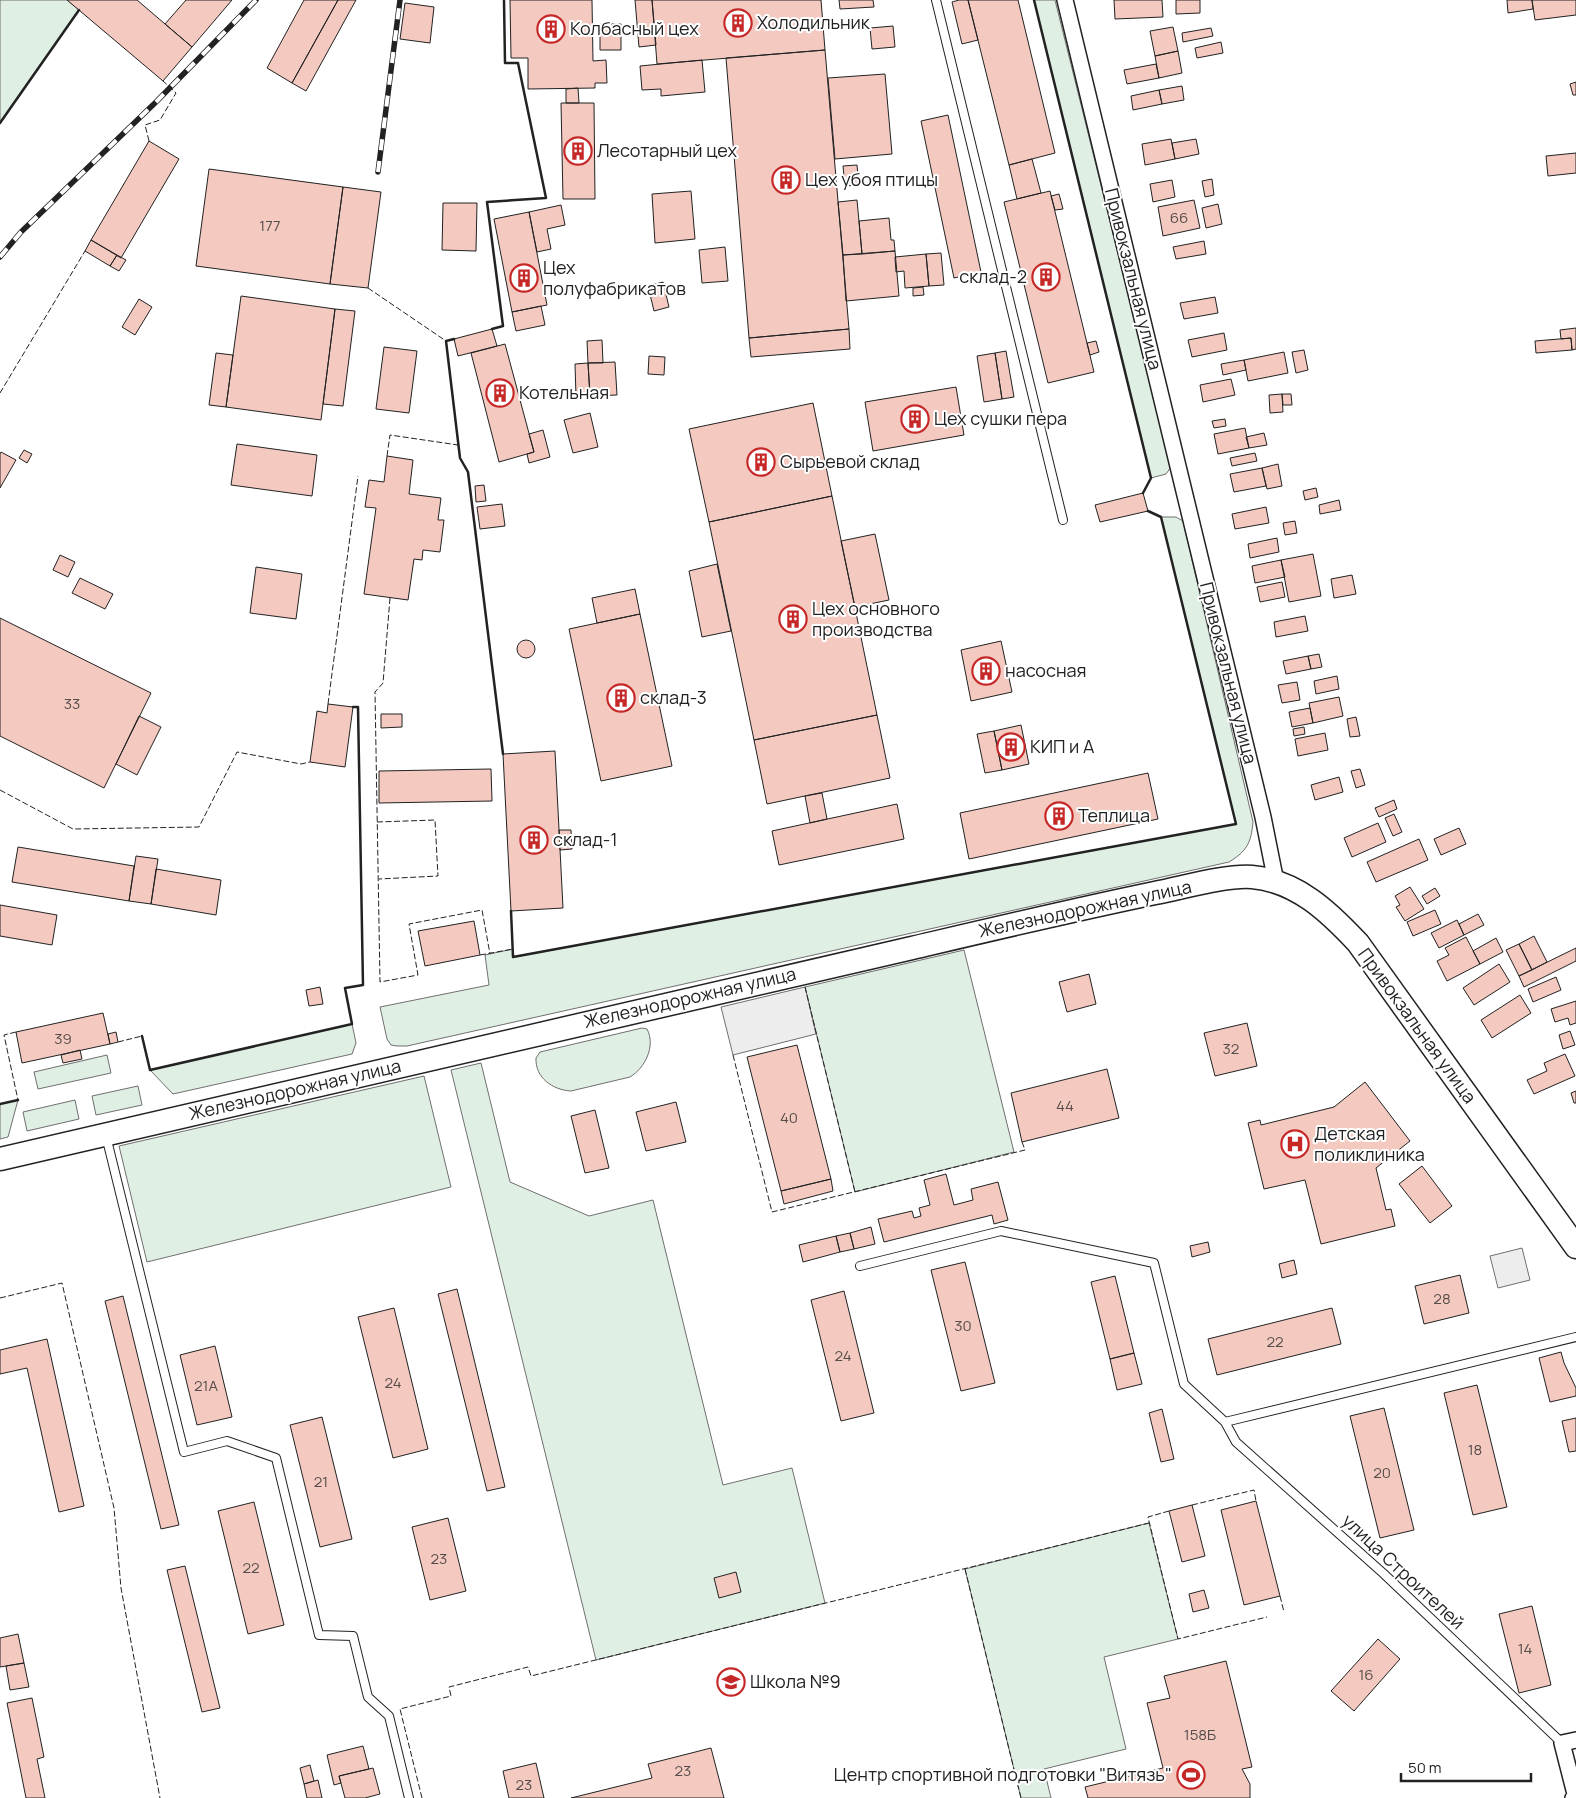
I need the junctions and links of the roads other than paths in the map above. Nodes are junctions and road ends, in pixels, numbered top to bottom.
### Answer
1 (936, 0) edge
2 (1065, 0) edge
3 (1063, 520) dead end
4 (1276, 882) junction
5 (106, 1134) junction
6 (0, 1160) edge
7 (1576, 1247) edge
8 (860, 1266) dead end
9 (1576, 1337) edge
10 (1225, 1422) junction
11 (1569, 1741) edge
12 (1575, 1795) edge
13 (409, 1798) edge

1 - 3 lane
2 - 4 street, Привокзальная улица
4 - 5 main road, Железнодорожная улица
4 - 7 main road, Привокзальная улица
5 - 6 main road, Железнодорожная улица
5 - 13 lane
8 - 10 lane, улица Строителей
9 - 10 lane
10 - 11 lane, улица Строителей
11 - 12 street

